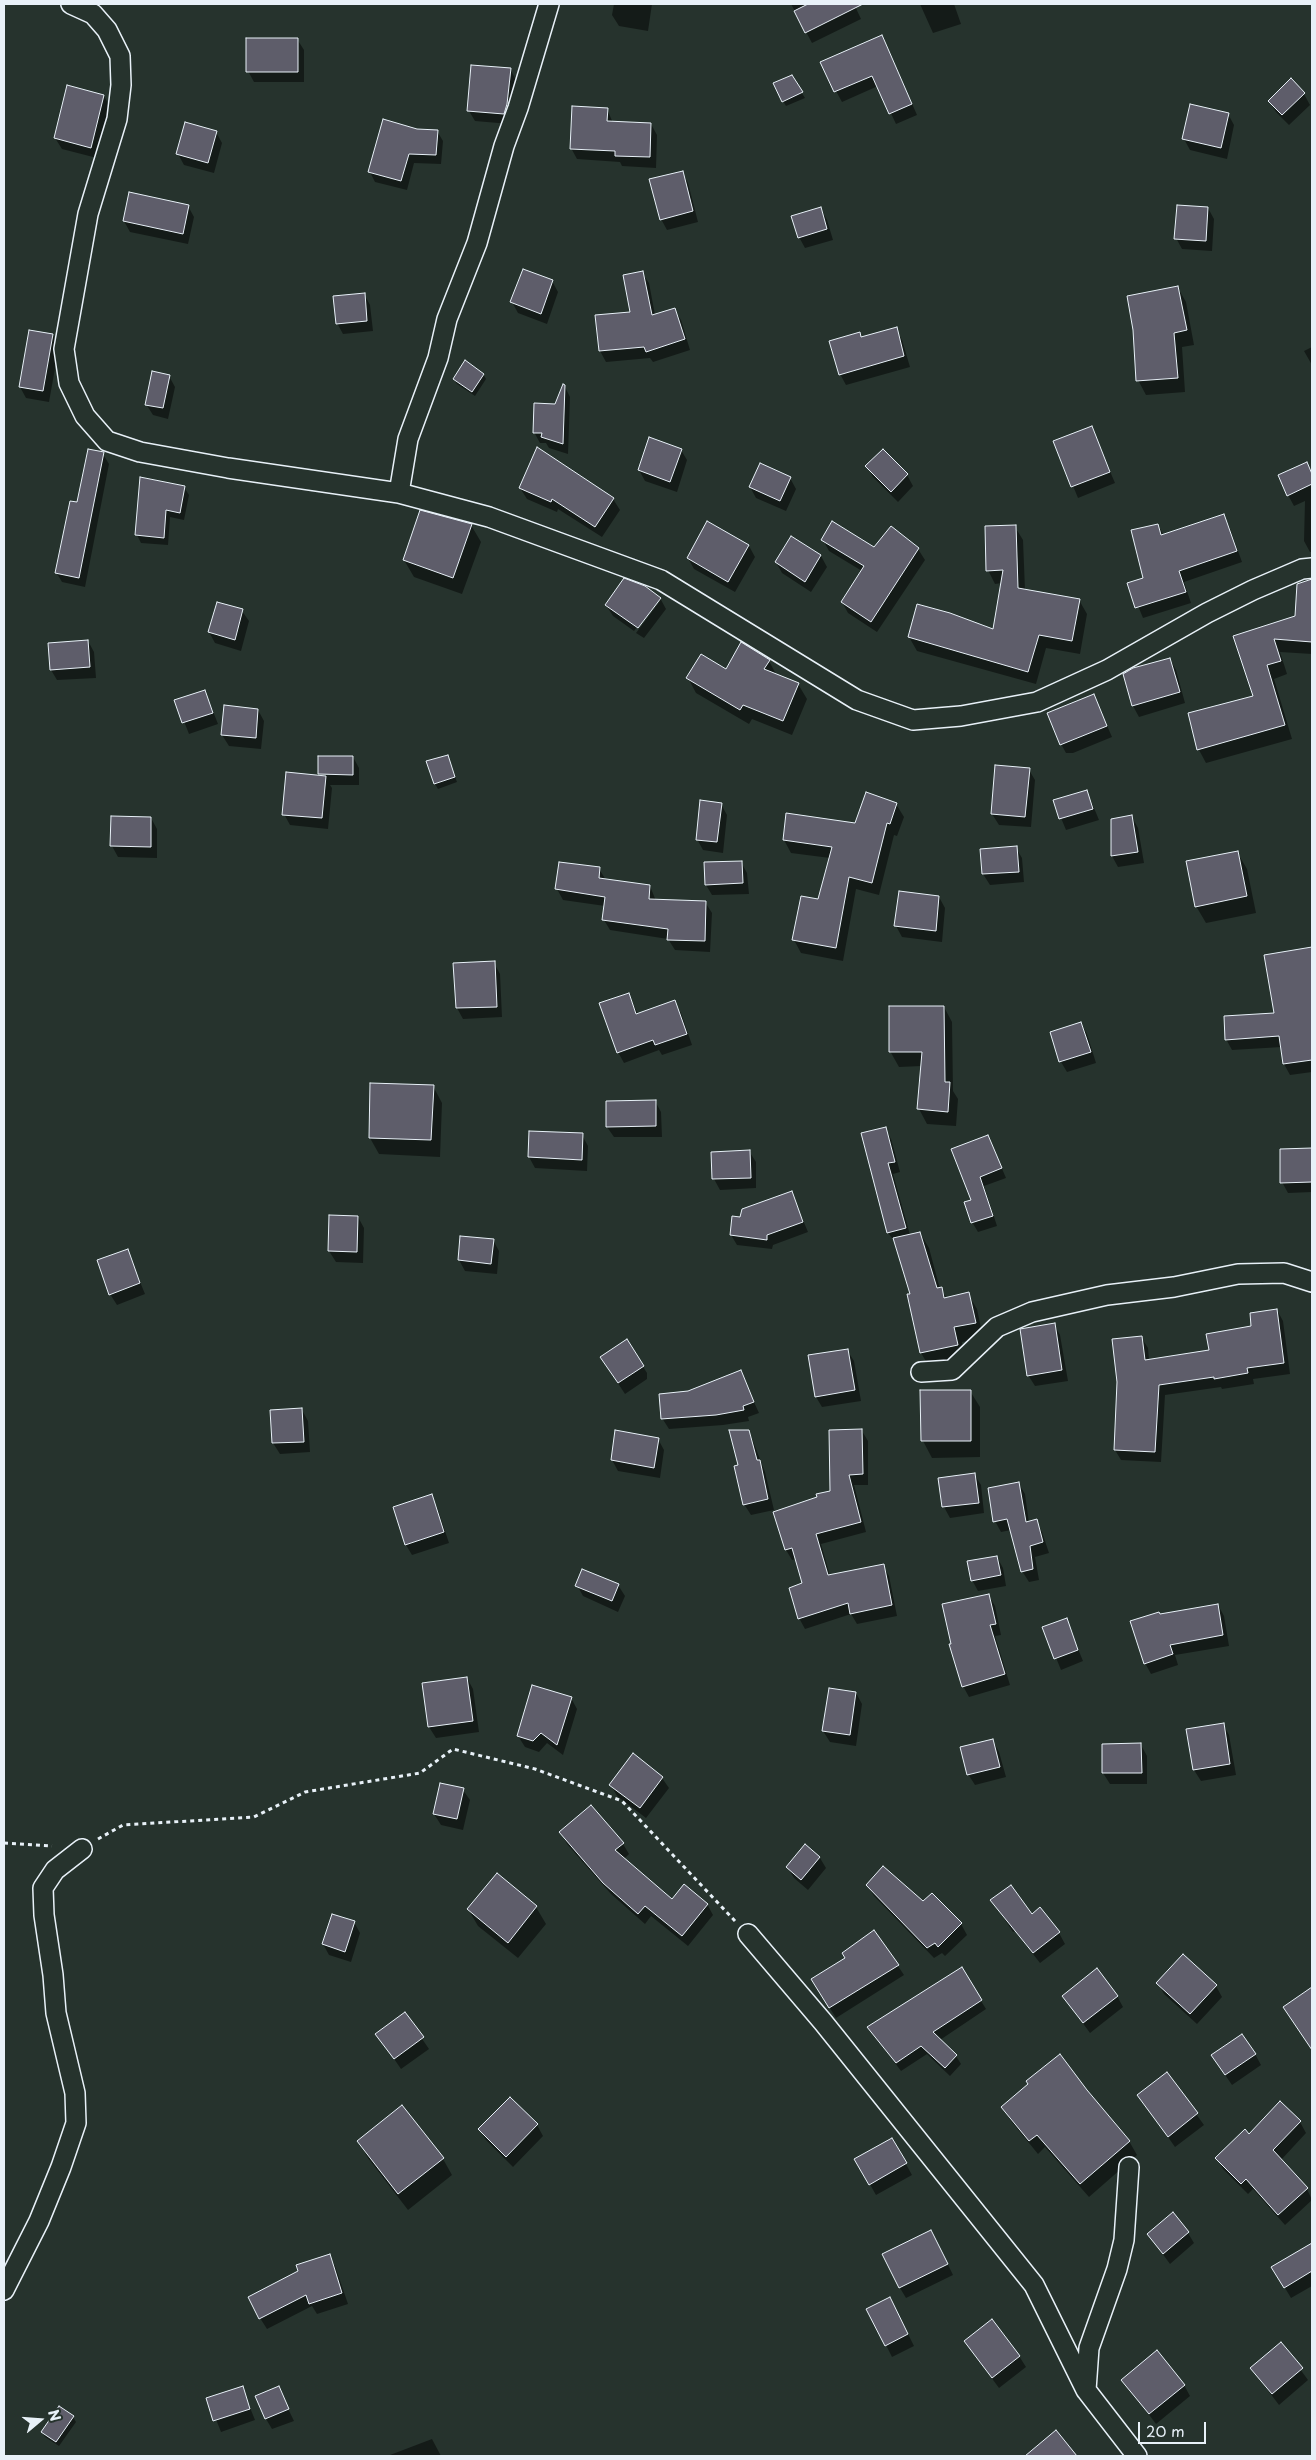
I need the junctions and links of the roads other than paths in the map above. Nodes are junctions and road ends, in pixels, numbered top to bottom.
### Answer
1 (71, 4) edge
2 (550, 4) edge
3 (399, 493) junction
4 (1312, 568) edge
5 (1312, 1282) edge
6 (921, 1372) dead end
7 (82, 1849) road end
8 (748, 1934) road end
9 (1129, 2167) dead end
10 (4, 2290) edge
11 (1086, 2390) junction
12 (1137, 2456) edge

1 - 3 street
2 - 3 street
3 - 4 street
5 - 6 street
7 - 10 street
8 - 11 street
9 - 11 street
11 - 12 street

